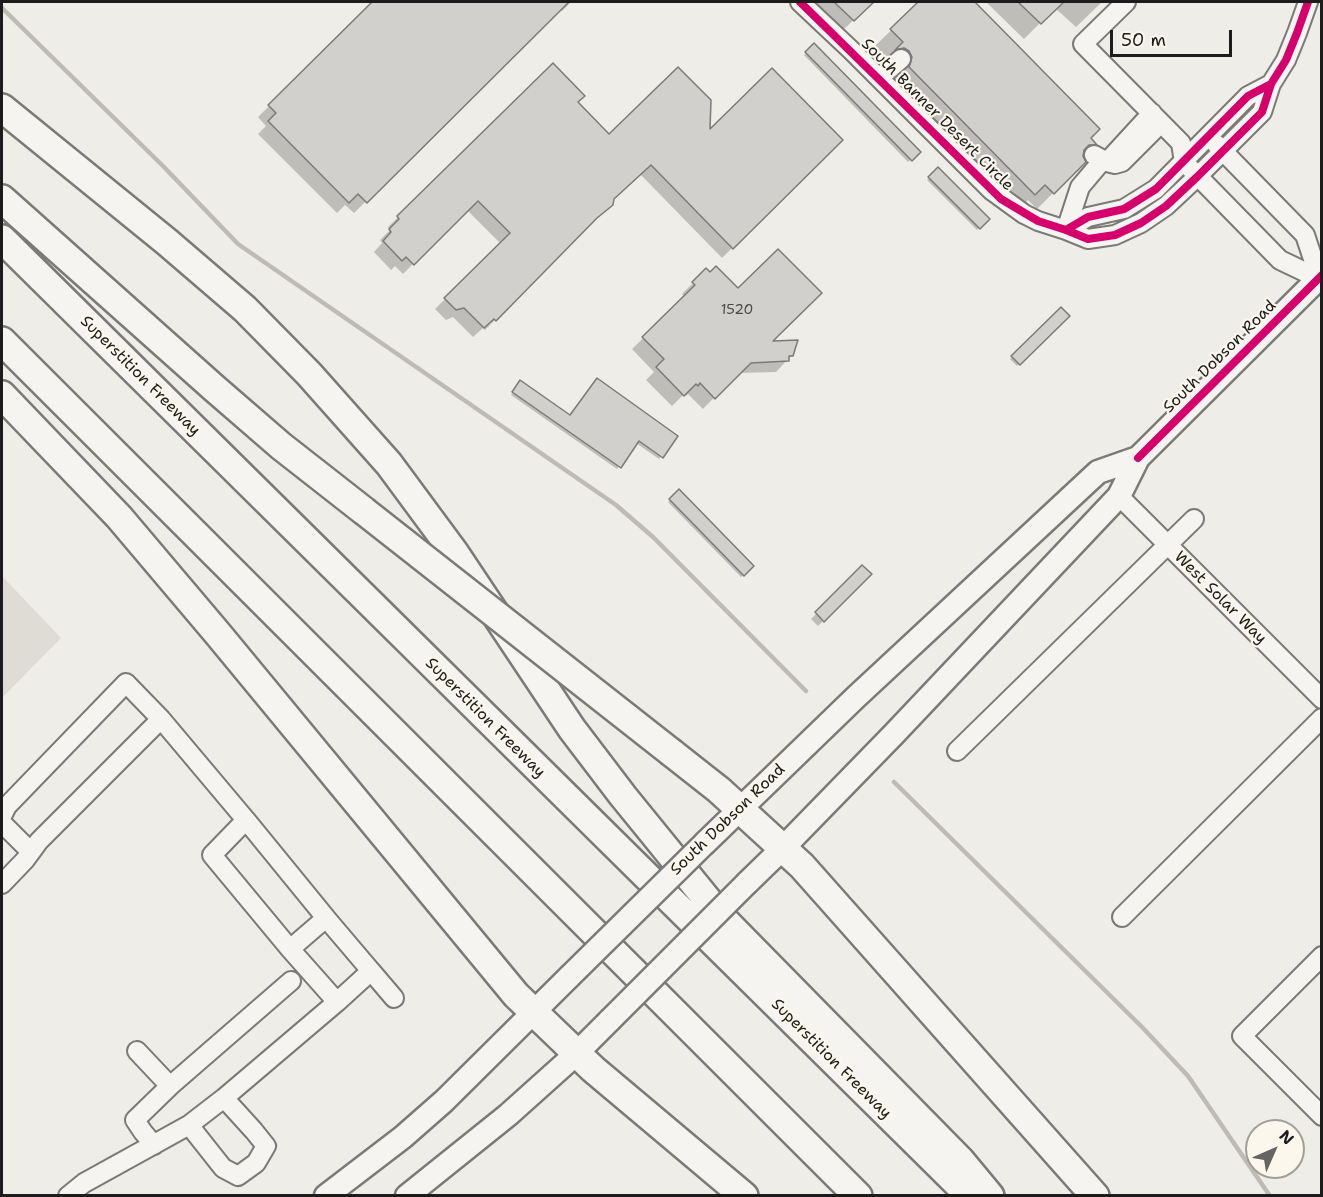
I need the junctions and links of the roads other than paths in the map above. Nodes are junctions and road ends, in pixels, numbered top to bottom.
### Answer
1 (800, 2) edge
2 (1126, 2) edge
3 (1308, 2) edge
4 (901, 59) dead end
5 (879, 78) junction
6 (1271, 84) junction
7 (2, 108) edge
8 (1157, 118) junction
9 (1208, 135) junction
10 (1223, 151) junction
11 (1184, 162) junction
12 (1197, 177) junction
13 (2, 199) edge
14 (1066, 230) junction
15 (2, 239) edge
16 (1321, 278) edge
17 (2, 341) edge
18 (2, 394) edge
19 (1138, 458) junction
20 (1119, 496) junction
21 (1194, 519) dead end
22 (1168, 544) junction
23 (1322, 699) edge
24 (1322, 718) edge
25 (160, 719) junction
26 (957, 750) dead end
27 (740, 808) junction
28 (2, 816) edge
29 (246, 820) junction
30 (2, 823) edge
31 (783, 848) junction
32 (31, 852) junction
33 (2, 884) edge
34 (1122, 916) dead end
35 (326, 918) junction
36 (290, 949) junction
37 (1322, 956) edge
38 (371, 971) junction
39 (291, 981) dead end
40 (394, 998) dead end
41 (337, 1002) junction
42 (533, 1012) junction
43 (136, 1051) dead end
44 (576, 1054) junction
45 (170, 1086) junction
46 (224, 1098) junction
47 (1322, 1116) edge
48 (189, 1125) junction
49 (154, 1145) junction
50 (68, 1196) edge
51 (326, 1196) edge
52 (407, 1196) edge
53 (744, 1196) edge
54 (858, 1196) edge
55 (969, 1196) edge
56 (990, 1196) edge
57 (1095, 1196) edge

1 - 5 street, South Banner Desert Circle
2 - 8 street
3 - 6 street
4 - 5 street
5 - 14 street, South Banner Desert Circle
6 - 9 street
6 - 10 street, South Banner Desert Circle
7 - 56 highway
8 - 11 street
8 - 14 street
9 - 10 street
9 - 11 street
10 - 12 street, South Banner Desert Circle
10 - 16 street
11 - 12 street
11 - 14 street
12 - 14 street, South Banner Desert Circle
12 - 16 street
13 - 27 highway, bridge
15 - 55 highway, Superstition Freeway
16 - 19 main road, South Dobson Road
17 - 54 highway
18 - 42 highway
19 - 20 main road, South Dobson Road
19 - 27 main road, South Dobson Road
20 - 22 street, West Solar Way
20 - 31 main road, South Dobson Road
21 - 22 street
22 - 23 street, West Solar Way
22 - 26 street
24 - 34 street
25 - 28 street
25 - 29 street
25 - 32 street
27 - 31 highway
27 - 42 main road, South Dobson Road, bridge
29 - 35 street
29 - 36 street
30 - 32 street
31 - 44 main road, South Dobson Road, bridge
31 - 57 highway
32 - 33 street
35 - 36 street
35 - 38 street
36 - 41 street
37 - 47 street
38 - 40 street
38 - 41 street
39 - 45 street
41 - 46 street
42 - 44 highway
42 - 51 main road, South Dobson Road
43 - 45 street
44 - 52 main road, South Dobson Road
44 - 53 highway
45 - 49 street
46 - 48 street
46 - 48 street
48 - 49 street
49 - 50 street

